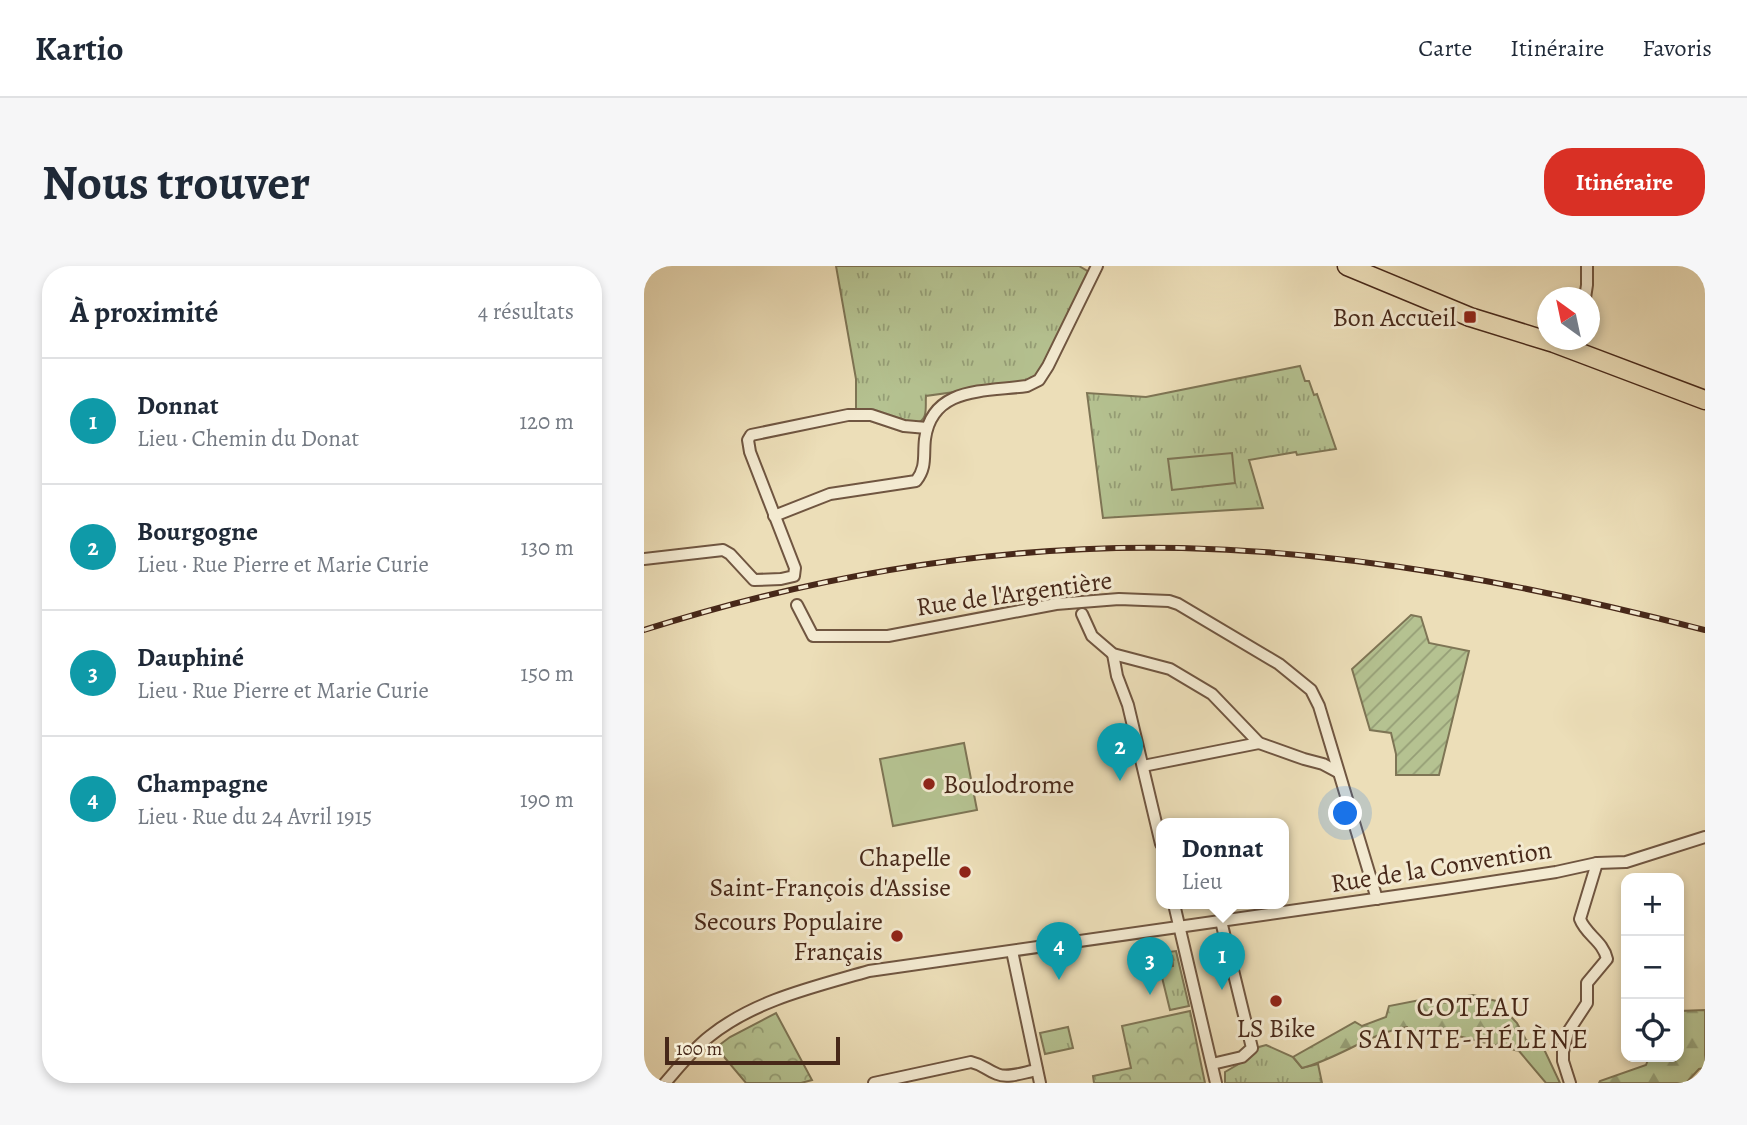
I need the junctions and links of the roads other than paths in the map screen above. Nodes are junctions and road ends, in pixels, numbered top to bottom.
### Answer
1 (1097, 266) edge
2 (1347, 266) edge
3 (1587, 266) edge
4 (1586, 287) edge
5 (1537, 336) edge
6 (1578, 350) edge
7 (1705, 400) edge
8 (927, 428) junction
9 (774, 516) junction
10 (644, 559) edge
11 (797, 605) dead end
12 (1082, 614) dead end
13 (1113, 654) junction
14 (1259, 743) junction
15 (1143, 766) junction
16 (1338, 772) junction
17 (1156, 822) edge
18 (1705, 837) edge
19 (1597, 863) junction
20 (1377, 899) junction
21 (1175, 909) edge
22 (1221, 920) junction
23 (1180, 926) junction
24 (1012, 951) junction
25 (1212, 1064) junction
26 (1037, 1070) junction
27 (666, 1083) edge
28 (874, 1083) edge
29 (1040, 1083) edge
30 (1216, 1083) edge
31 (1570, 1083) edge

1 - 8 street
2 - 5 main road
3 - 4 street
6 - 7 main road
8 - 9 street
8 - 9 street
9 - 10 street
11 - 16 street, Rue de l'Argentière
12 - 13 street
13 - 14 street
13 - 15 street
14 - 15 street
14 - 16 street
15 - 17 street
16 - 20 street, Rue de l'Argentière
18 - 19 street, Rue de la Convention
19 - 20 street, Rue de la Convention
19 - 31 street
20 - 22 street, Rue de la Convention
21 - 23 street
22 - 23 street, Rue de la Convention
22 - 25 street
23 - 24 street, Rue de la Convention
23 - 25 street
24 - 26 street
24 - 27 street, Rue de la Convention
25 - 30 street
26 - 28 street
26 - 29 street

